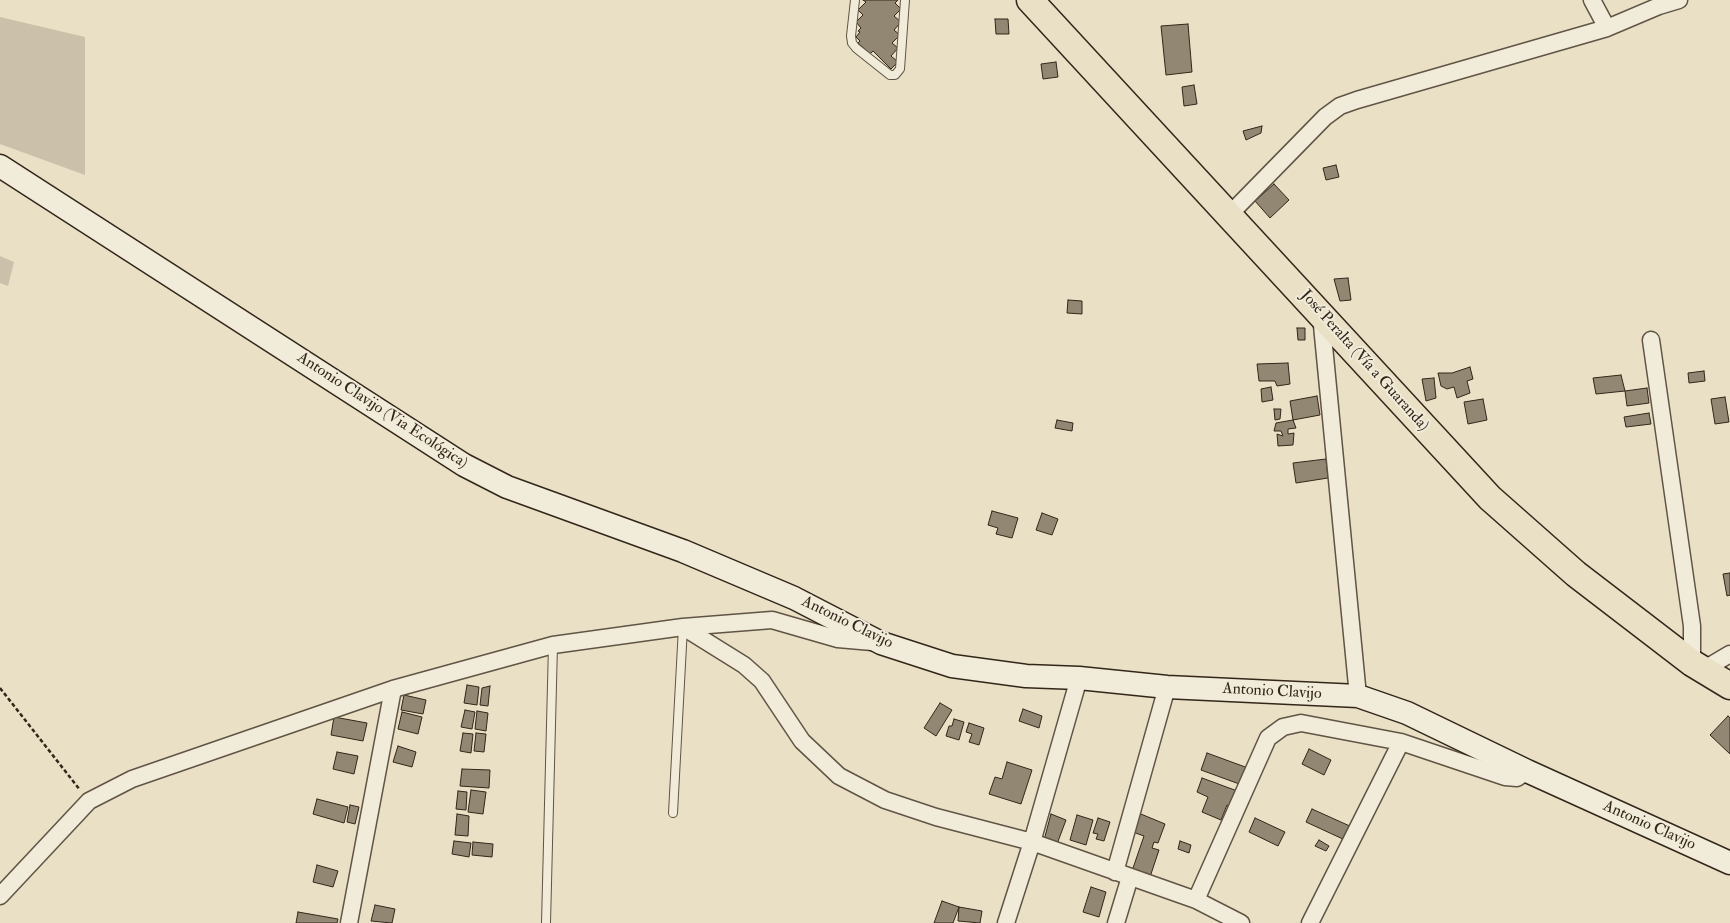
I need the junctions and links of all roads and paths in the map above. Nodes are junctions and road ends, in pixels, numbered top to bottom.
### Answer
1 (855, 0) edge
2 (905, 0) edge
3 (1030, 0) edge
4 (1592, 0) edge
5 (1679, 0) edge
6 (1607, 28) junction
7 (0, 166) edge
8 (1230, 215) junction
9 (1321, 314) junction
10 (1651, 340) dead end
11 (794, 598) joint
12 (683, 627) junction
13 (881, 643) junction
14 (553, 644) junction
15 (1730, 654) edge
16 (1697, 666) junction
17 (1079, 678) junction
18 (1730, 686) edge
19 (1167, 687) junction
20 (0, 688) edge
21 (393, 689) junction
22 (1358, 696) junction
23 (1401, 742) junction
24 (1528, 770) junction
25 (89, 801) junction
26 (673, 813) dead end
27 (1032, 842) junction
28 (1730, 862) edge
29 (1122, 874) junction
30 (0, 896) edge
31 (1196, 900) junction
32 (348, 923) edge
33 (546, 923) edge
34 (1006, 923) edge
35 (1116, 923) edge
36 (1241, 923) edge
37 (1310, 923) edge

1 - 2 lane
3 - 8 highway, José Peralta (Vía a Guaranda)
4 - 6 street
5 - 6 street
6 - 8 street
7 - 11 main road, Antonio Clavijo (Via Ecológica)
8 - 9 highway, José Peralta (Vía a Guaranda)
9 - 16 highway, José Peralta (Vía a Guaranda)
9 - 22 street
10 - 16 street
11 - 13 main road, Antonio Clavijo
12 - 13 street
12 - 14 street
12 - 26 lane
12 - 27 street
13 - 17 main road, Antonio Clavijo
14 - 21 street
14 - 33 lane
15 - 16 street
16 - 18 highway, José Peralta (Vía a Guaranda)
17 - 19 main road, Antonio Clavijo
17 - 27 street
19 - 22 main road, Antonio Clavijo
19 - 29 street
20 - 25 path
21 - 25 street
21 - 32 street
22 - 24 main road, Antonio Clavijo
23 - 24 street
23 - 31 street
23 - 37 street
24 - 28 main road, Antonio Clavijo
25 - 30 street
27 - 29 street
27 - 34 street
29 - 31 street
29 - 35 street
31 - 36 street

